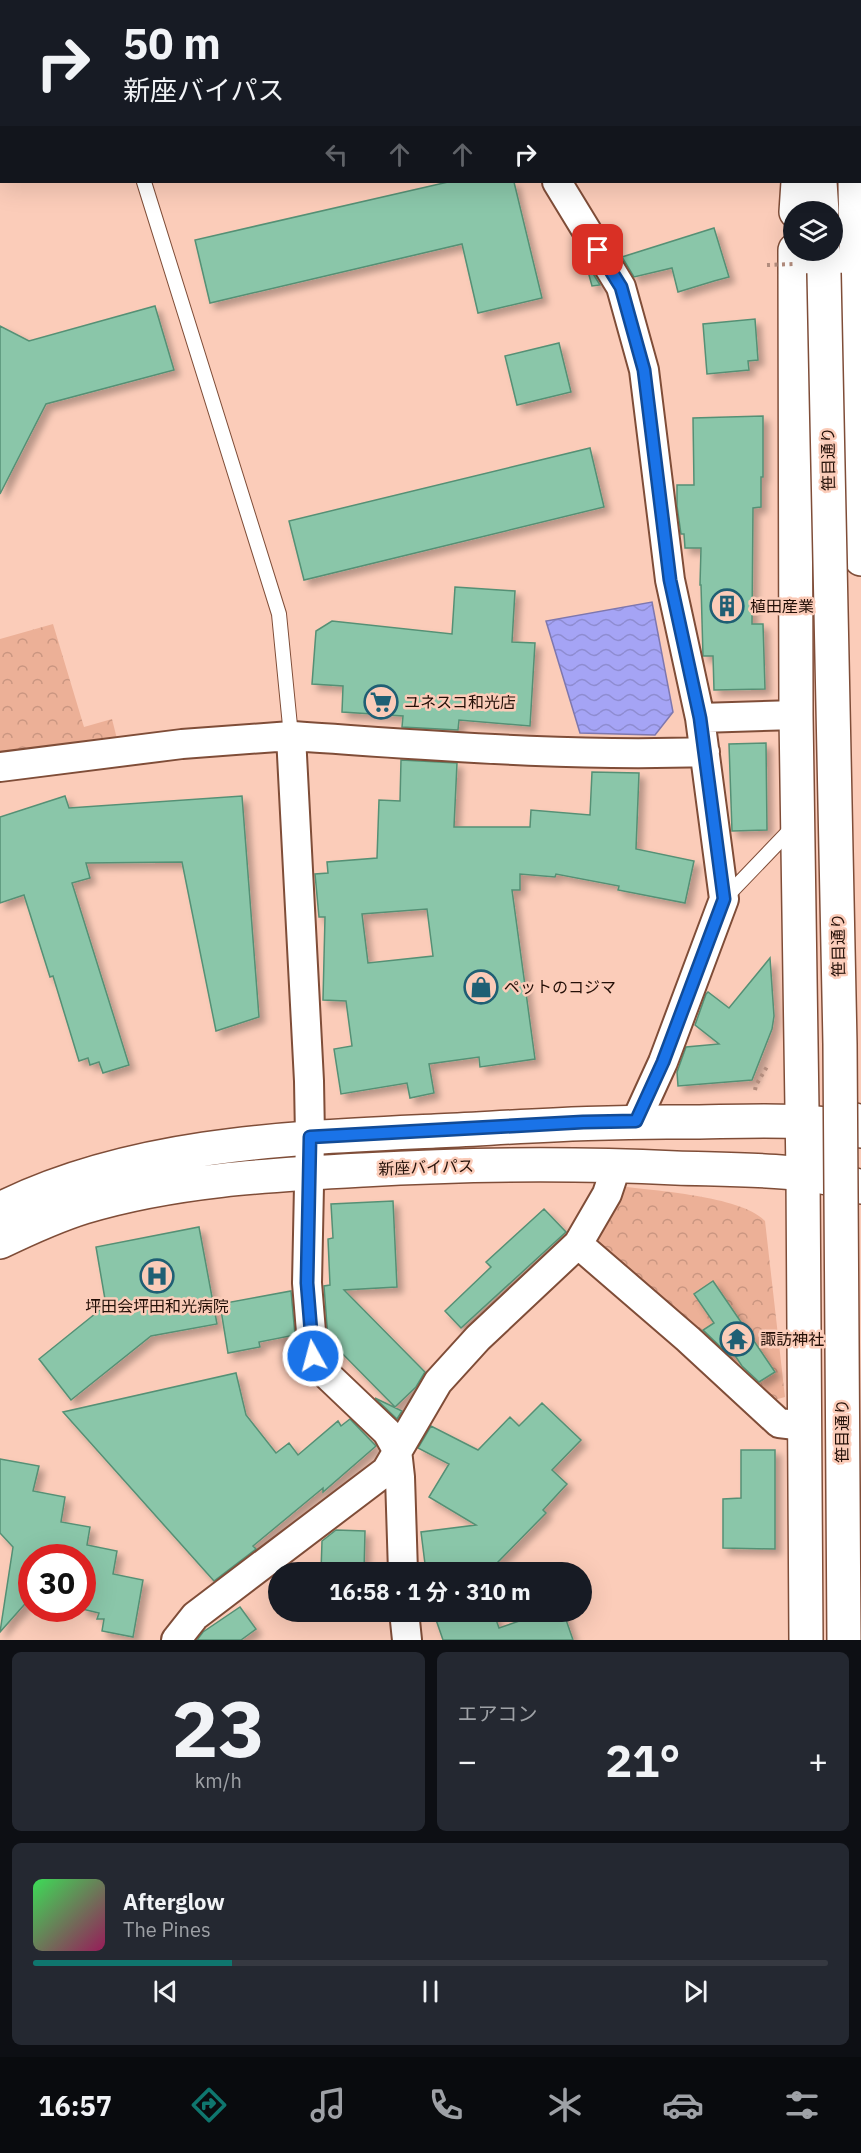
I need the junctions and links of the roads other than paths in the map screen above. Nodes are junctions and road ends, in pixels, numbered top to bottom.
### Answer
1 (144, 183) edge
2 (558, 183) edge
3 (798, 183) edge
4 (820, 183) edge
5 (855, 183) edge
6 (797, 201) edge
7 (821, 201) edge
8 (795, 261) edge
9 (824, 262) edge
10 (861, 559) edge
11 (796, 715) junction
12 (700, 718) junction
13 (291, 736) junction
14 (705, 752) junction
15 (0, 767) edge
16 (798, 822) junction
17 (724, 899) junction
18 (800, 962) junction
19 (861, 994) edge
20 (636, 1121) junction
21 (802, 1122) junction
22 (857, 1124) edge
23 (310, 1137) junction
24 (613, 1165) junction
25 (309, 1172) junction
26 (803, 1175) junction
27 (861, 1186) edge
28 (0, 1209) edge
29 (0, 1242) edge
30 (578, 1244) junction
31 (804, 1426) junction
32 (397, 1450) junction
33 (403, 1562) edge
34 (405, 1622) edge
35 (177, 1640) edge
36 (406, 1640) edge
37 (806, 1640) edge
38 (844, 1640) edge

1 - 13 lane
2 - 12 street
3 - 6 main road
4 - 7 main road
5 - 10 main road, 笹目通り
8 - 11 main road
9 - 38 main road, 笹目通り, bridge
11 - 12 street
11 - 16 main road
12 - 14 street
13 - 14 street
13 - 15 street
13 - 23 street
14 - 17 street
16 - 17 lane
16 - 18 main road
17 - 20 street
18 - 19 main road
18 - 21 main road
20 - 21 main road
20 - 23 main road
21 - 22 main road
21 - 26 main road
22 - 26 main road
23 - 25 street
23 - 28 main road
24 - 25 main road, 新座バイパス
24 - 26 main road, 新座バイパス
24 - 30 street
25 - 29 main road, 新座バイパス
25 - 32 street
26 - 27 main road, 新座バイパス
26 - 31 main road
30 - 31 street
30 - 32 street
31 - 37 main road
32 - 33 street
32 - 35 street
34 - 36 street

